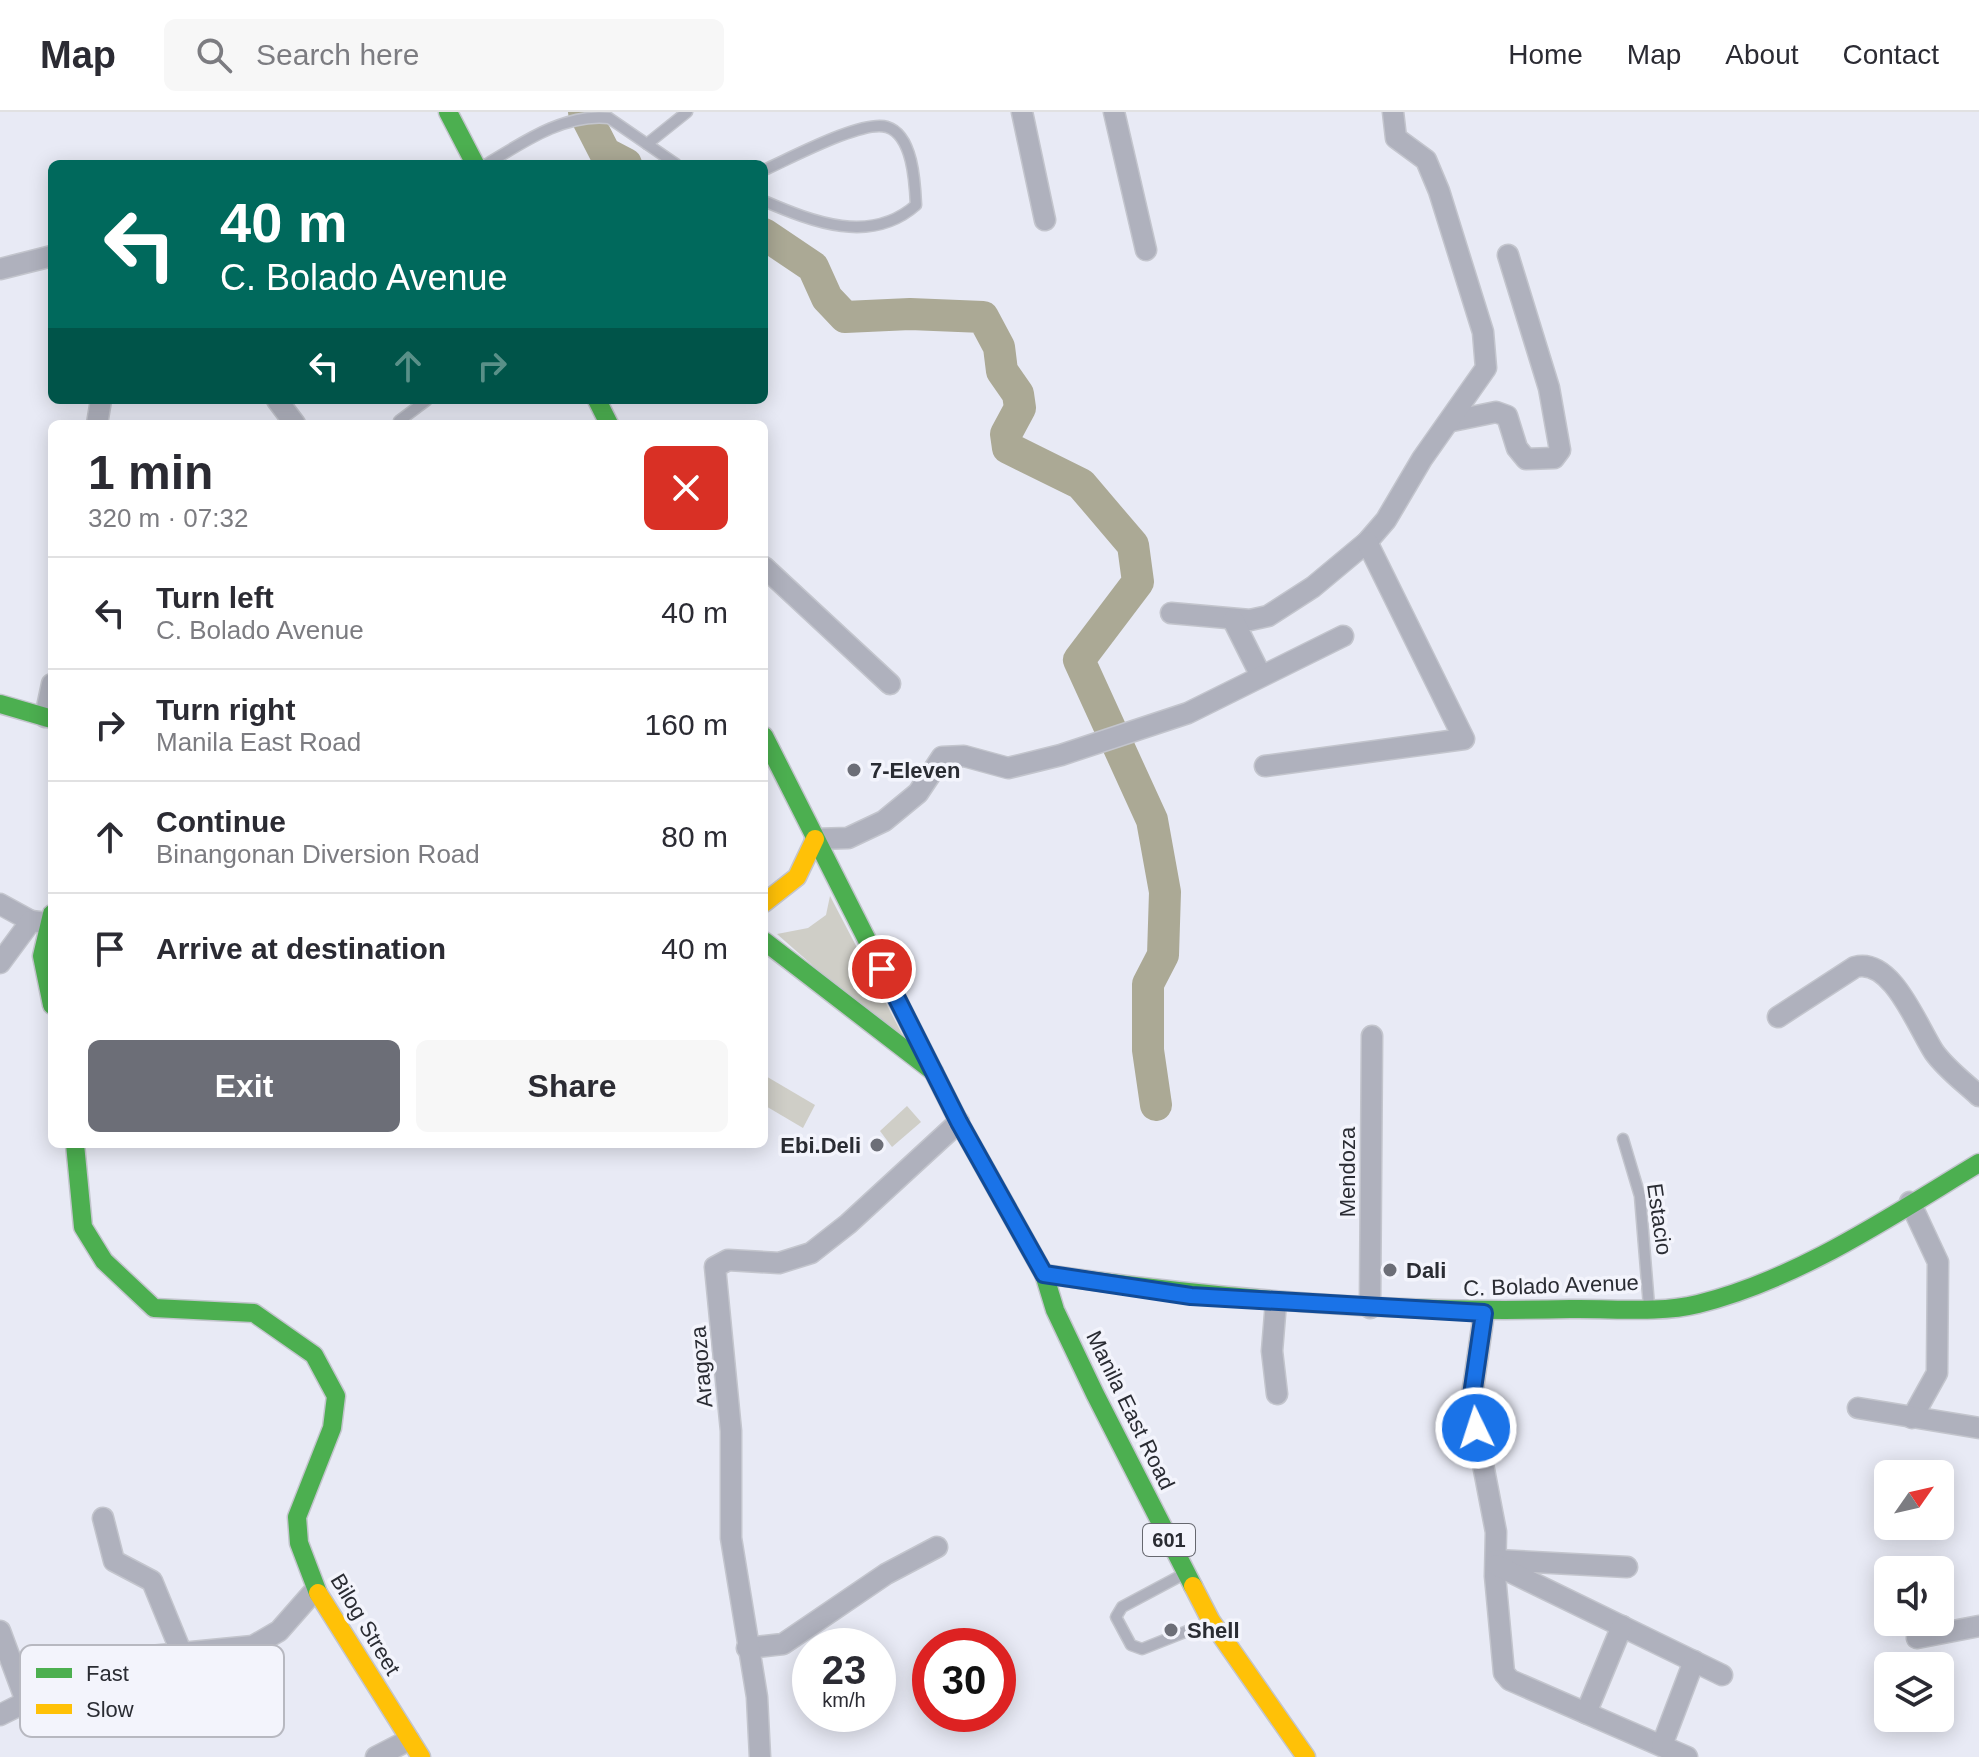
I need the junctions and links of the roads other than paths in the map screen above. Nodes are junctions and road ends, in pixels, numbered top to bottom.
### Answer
1 (448, 112) edge
2 (687, 112) edge
3 (1022, 112) edge
4 (1114, 112) edge
5 (1393, 112) edge
6 (611, 115) edge
7 (647, 144) junction
8 (473, 160) edge
9 (494, 160) edge
10 (670, 160) edge
11 (768, 168) edge
12 (768, 203) edge
13 (1045, 220) dead end
14 (1146, 250) dead end
15 (1508, 255) dead end
16 (48, 257) edge
17 (0, 269) edge
18 (422, 404) edge
19 (400, 420) edge
20 (1452, 421) junction
21 (1367, 542) junction
22 (768, 571) edge
23 (1171, 613) dead end
24 (1233, 620) junction
25 (1343, 636) dead end
26 (1261, 676) junction
27 (890, 684) dead end
28 (0, 704) edge
29 (48, 718) edge
30 (768, 744) edge
31 (1265, 766) dead end
32 (815, 839) junction
33 (768, 900) edge
34 (0, 904) edge
35 (44, 919) edge
36 (768, 944) edge
37 (0, 963) edge
38 (48, 985) edge
39 (1778, 1017) dead end
40 (1372, 1036) dead end
41 (936, 1073) junction
42 (1979, 1096) edge
43 (959, 1122) junction
44 (1623, 1139) dead end
45 (75, 1148) edge
46 (1979, 1163) edge
47 (1910, 1202) junction
48 (1044, 1274) junction
49 (1276, 1302) junction
50 (1649, 1306) junction
51 (1370, 1308) junction
52 (1484, 1313) junction
53 (1277, 1394) dead end
54 (1858, 1408) dead end
55 (1912, 1418) junction
56 (1979, 1428) edge
57 (103, 1518) dead end
58 (937, 1547) dead end
59 (1496, 1562) junction
60 (1627, 1567) dead end
61 (1186, 1573) junction
62 (315, 1590) junction
63 (1211, 1621) junction
64 (1622, 1626) junction
65 (1979, 1626) edge
66 (0, 1631) edge
67 (1917, 1638) dead end
68 (178, 1645) edge
69 (255, 1645) edge
70 (747, 1648) junction
71 (1694, 1661) junction
72 (1722, 1675) dead end
73 (20, 1685) edge
74 (20, 1704) edge
75 (1586, 1713) junction
76 (0, 1715) edge
77 (409, 1740) junction
78 (1662, 1745) junction
79 (376, 1757) edge
80 (421, 1757) edge
81 (760, 1757) edge
82 (1306, 1757) edge
83 (1687, 1757) edge

1 - 8 street
2 - 7 lane
3 - 13 street
4 - 14 street
5 - 20 street
6 - 7 lane
6 - 9 lane
7 - 10 lane
11 - 12 lane
15 - 20 street
16 - 17 street
18 - 19 lane
20 - 21 street
21 - 24 street
21 - 31 street
22 - 27 street
23 - 24 street
24 - 26 street
25 - 26 street
26 - 32 street
28 - 29 street
30 - 32 street, Manila East Road
32 - 33 street
32 - 41 street, Manila East Road
34 - 35 street
35 - 37 street
35 - 38 street
36 - 41 street, 601
39 - 42 street
40 - 51 street, Mendoza
41 - 43 street, Manila East Road / 601
43 - 48 street, Manila East Road / 601
43 - 70 street, Aragoza
44 - 50 lane, Estacio
45 - 62 street, Bilog Street
46 - 47 street, C. Bolado Avenue
47 - 50 street, C. Bolado Avenue
47 - 55 street
48 - 49 street, C. Bolado Avenue
48 - 61 street, Manila East Road / 601
49 - 51 street, C. Bolado Avenue
49 - 53 street
50 - 52 street, C. Bolado Avenue
51 - 52 street, C. Bolado Avenue
52 - 59 street
54 - 55 street
55 - 56 street
57 - 68 street
58 - 70 street
59 - 60 street
59 - 64 street
59 - 75 street
61 - 63 street, Manila East Road / 601
61 - 63 lane
62 - 69 street
62 - 77 street, Bilog Street
63 - 82 street, Manila East Road / 601
64 - 71 street
64 - 75 street
65 - 67 street
66 - 73 street
70 - 81 street, Aragoza
71 - 72 street
71 - 78 street
74 - 76 street
75 - 78 street
77 - 79 street
77 - 80 street, Bilog Street
78 - 83 street

